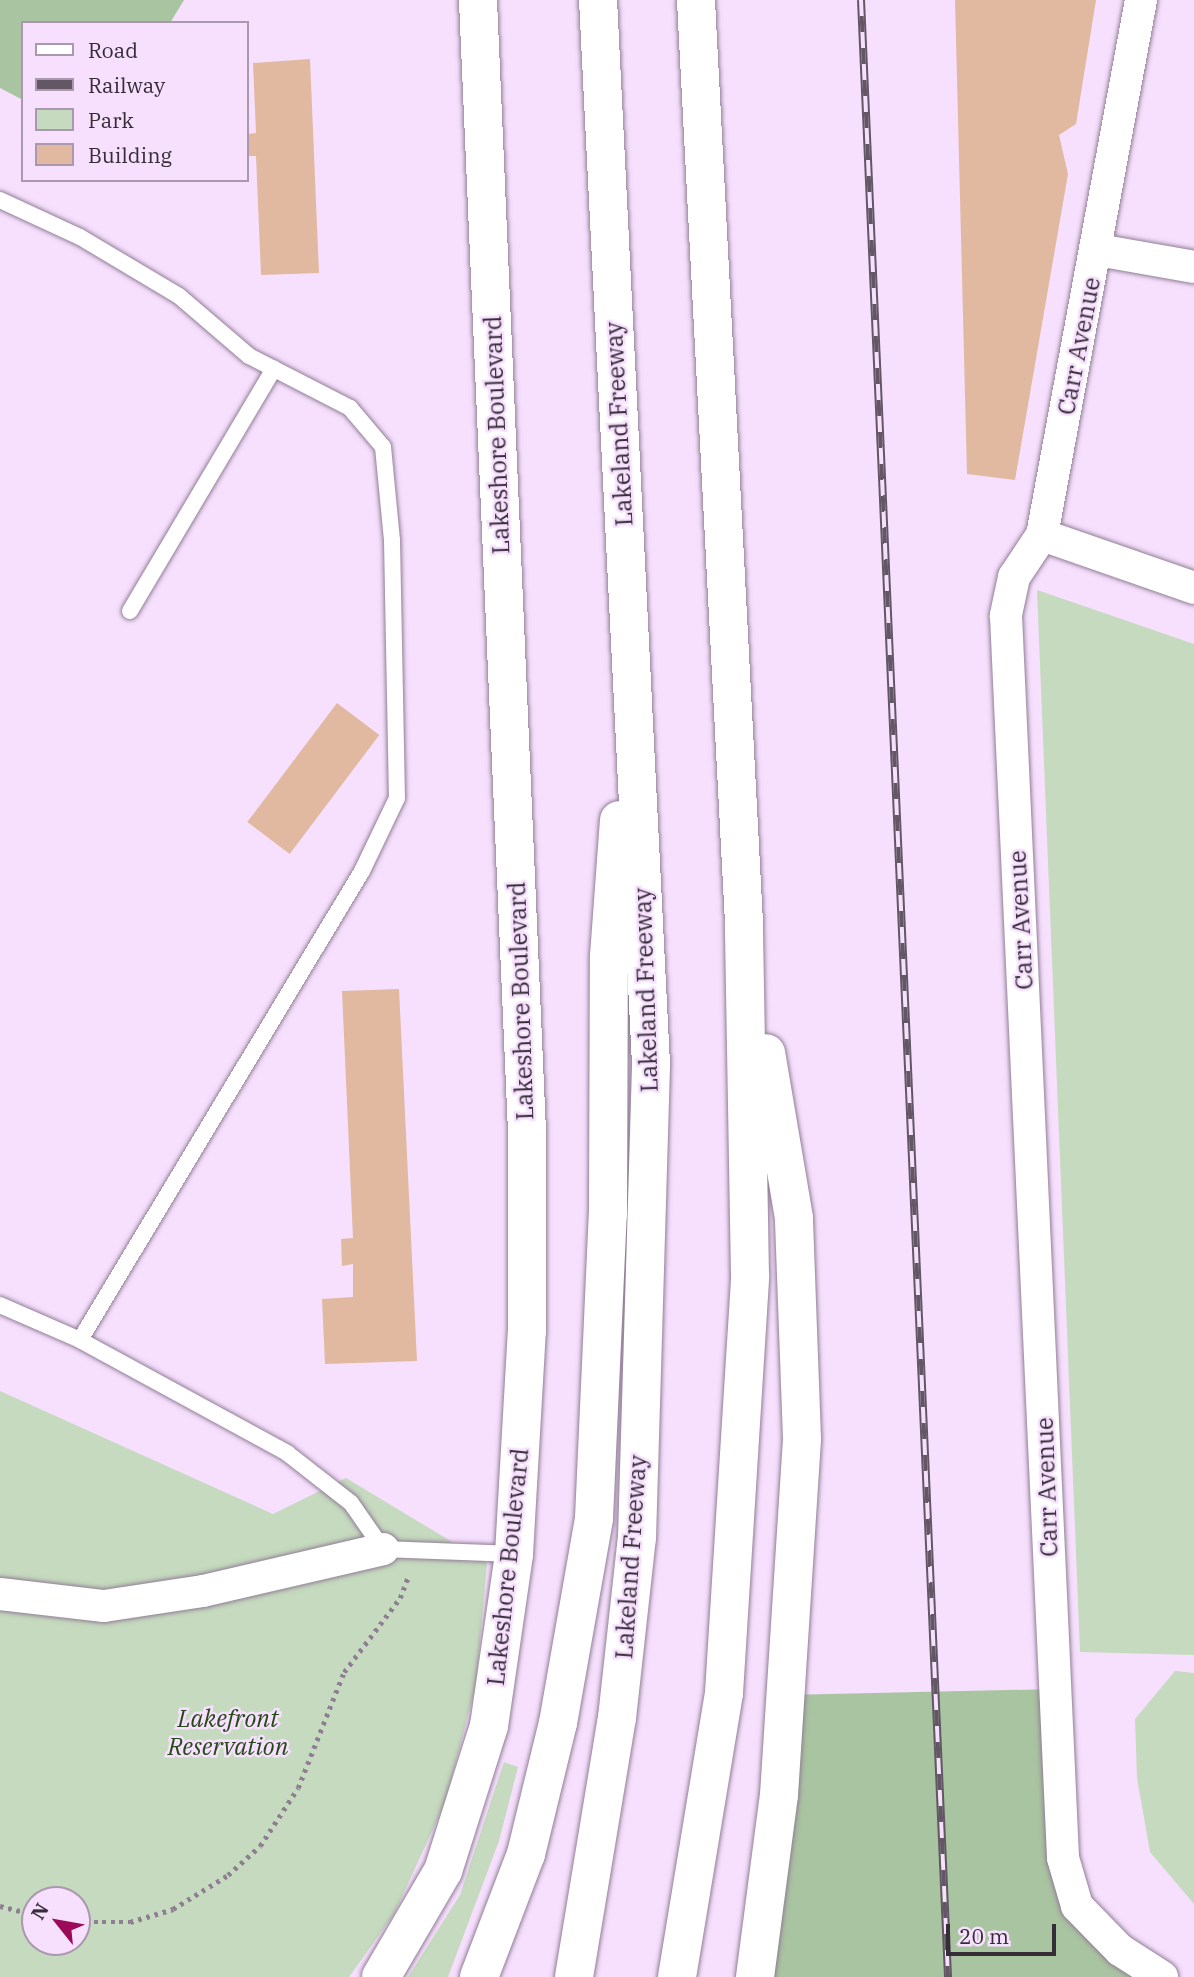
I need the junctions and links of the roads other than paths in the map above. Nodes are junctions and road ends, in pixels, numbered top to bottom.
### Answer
1 (478, 0) edge
2 (598, 0) edge
3 (696, 0) edge
4 (1142, 0) edge
5 (0, 200) edge
6 (1098, 250) junction
7 (1194, 267) edge
8 (274, 368) junction
9 (1042, 535) junction
10 (1194, 588) edge
11 (130, 611) dead end
12 (632, 657) junction
13 (744, 923) junction
14 (0, 1305) edge
15 (80, 1340) junction
16 (399, 1550) junction
17 (514, 1553) junction
18 (0, 1594) edge
19 (381, 1977) edge
20 (479, 1977) edge
21 (574, 1977) edge
22 (677, 1977) edge
23 (755, 1977) edge
24 (1163, 1977) edge

1 - 17 main road, Lakeshore Boulevard
2 - 12 main road, Lakeland Freeway
3 - 13 main road
4 - 6 street, Carr Avenue
5 - 8 lane
6 - 7 street
6 - 9 street, Carr Avenue
8 - 11 lane
8 - 15 lane
9 - 10 street
9 - 24 street, Carr Avenue
12 - 20 main road
12 - 21 main road, Lakeland Freeway
13 - 22 main road
13 - 23 main road
14 - 15 lane
15 - 16 lane
16 - 17 lane
16 - 18 street
17 - 19 main road, Lakeshore Boulevard

